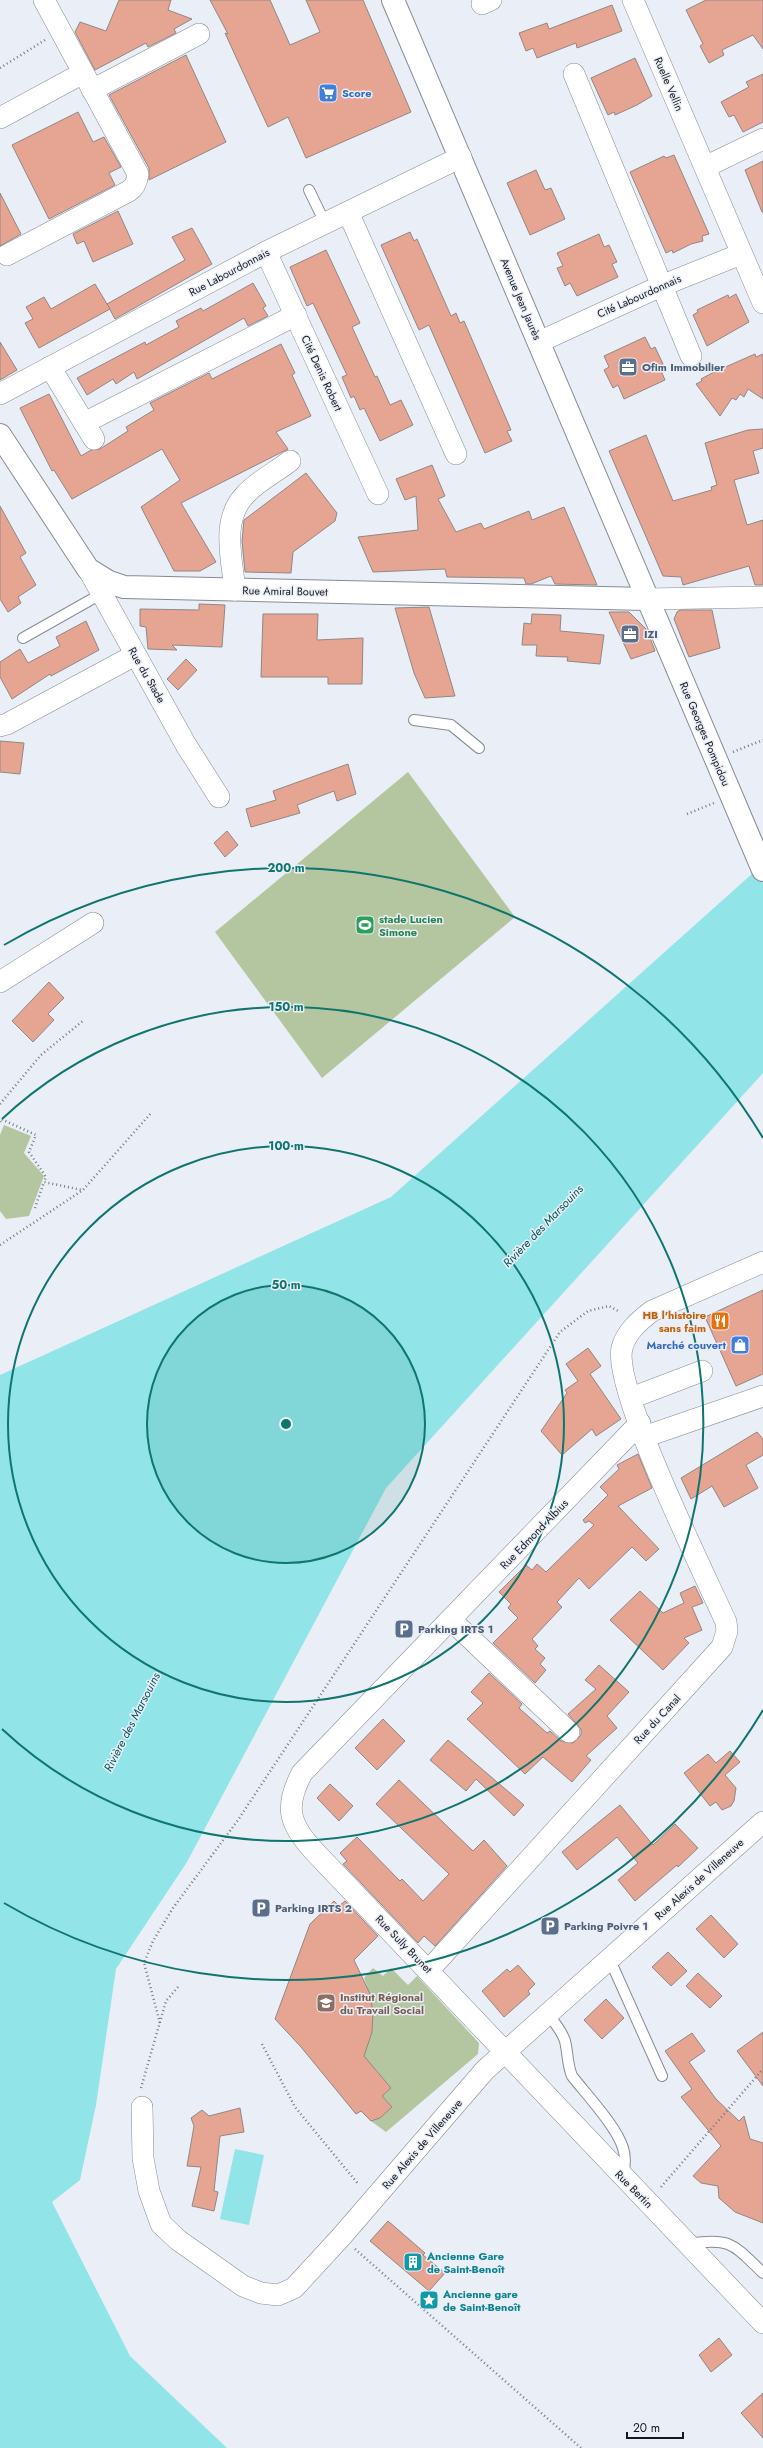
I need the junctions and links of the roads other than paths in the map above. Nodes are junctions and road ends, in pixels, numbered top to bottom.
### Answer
1 (44, 0) edge
2 (393, 0) edge
3 (633, 0) edge
4 (199, 34) dead end
5 (574, 74) dead end
6 (88, 82) junction
7 (0, 118) edge
8 (763, 139) edge
9 (461, 157) junction
10 (704, 167) junction
11 (309, 190) dead end
12 (348, 212) junction
13 (325, 223) junction
14 (266, 252) junction
15 (741, 254) junction
16 (7, 256) dead end
17 (661, 286) junction
18 (763, 303) edge
19 (296, 315) junction
20 (539, 342) junction
21 (690, 356) dead end
22 (50, 367) junction
23 (0, 394) edge
24 (0, 435) edge
25 (456, 454) dead end
26 (290, 460) dead end
27 (378, 494) dead end
28 (88, 569) junction
29 (235, 590) junction
30 (101, 594) junction
31 (763, 597) edge
32 (646, 599) junction
33 (23, 638) dead end
34 (135, 655) junction
35 (414, 720) dead end
36 (0, 726) edge
37 (479, 748) dead end
38 (214, 788) dead end
39 (763, 870) edge
40 (93, 923) dead end
41 (0, 982) edge
42 (763, 1262) edge
43 (702, 1371) dead end
44 (763, 1396) edge
45 (631, 1398) junction
46 (642, 1430) junction
47 (451, 1620) junction
48 (569, 1732) dead end
49 (763, 1822) edge
50 (300, 1836) joint
51 (610, 1960) junction
52 (429, 1970) junction
53 (548, 2014) junction
54 (506, 2053) junction
55 (662, 2076) dead end
56 (142, 2106) road end
57 (623, 2178) junction
58 (689, 2244) junction
59 (763, 2273) edge
60 (763, 2323) edge

1 - 6 street
2 - 9 main road, Avenue Jean Jaurès
3 - 10 street, Ruelle Vellin
4 - 6 street
5 - 17 street
6 - 7 street
6 - 16 street
8 - 10 street
9 - 12 street, Rue Labourdonnais
9 - 20 main road, Avenue Jean Jaurès
10 - 15 street, Ruelle Vellin
11 - 13 lane
12 - 13 street, Rue Labourdonnais
12 - 25 street
13 - 14 street, Rue Labourdonnais
14 - 19 street, Cité Denis Robert
14 - 22 street, Rue Labourdonnais
15 - 17 street, Cité Labourdonnais
15 - 18 street, Ruelle Vellin
17 - 20 street, Cité Labourdonnais
17 - 21 street
19 - 22 street
19 - 27 street, Cité Denis Robert
20 - 32 main road, Avenue Jean Jaurès
22 - 23 street, Rue Labourdonnais
24 - 28 main road, Rue Amiral Bouvet
26 - 29 street
28 - 29 main road, Rue Amiral Bouvet
28 - 30 street, Rue du Stade
29 - 32 main road, Rue Amiral Bouvet
30 - 33 lane
30 - 34 street, Rue du Stade
31 - 32 street
32 - 39 main road, Rue Georges Pompidou
34 - 36 street
34 - 38 street, Rue du Stade
35 - 37 lane
40 - 41 street
42 - 45 street
43 - 45 street
44 - 46 street
45 - 46 street
46 - 47 street, Rue Edmond Albius
46 - 52 street, Rue du Canal
47 - 48 street
47 - 50 street, Rue Edmond Albius
49 - 51 street, Rue Alexis de Villeneuve
50 - 52 street, Rue Sully Brunet
51 - 53 street, Rue Alexis de Villeneuve
51 - 55 lane
52 - 54 street, Rue Sully Brunet
53 - 54 street, Rue Alexis de Villeneuve
53 - 57 lane
54 - 56 street, Rue Alexis de Villeneuve
54 - 57 street, Rue Bertin
57 - 58 street, Rue Bertin
58 - 59 lane
58 - 60 street, Rue Bertin

